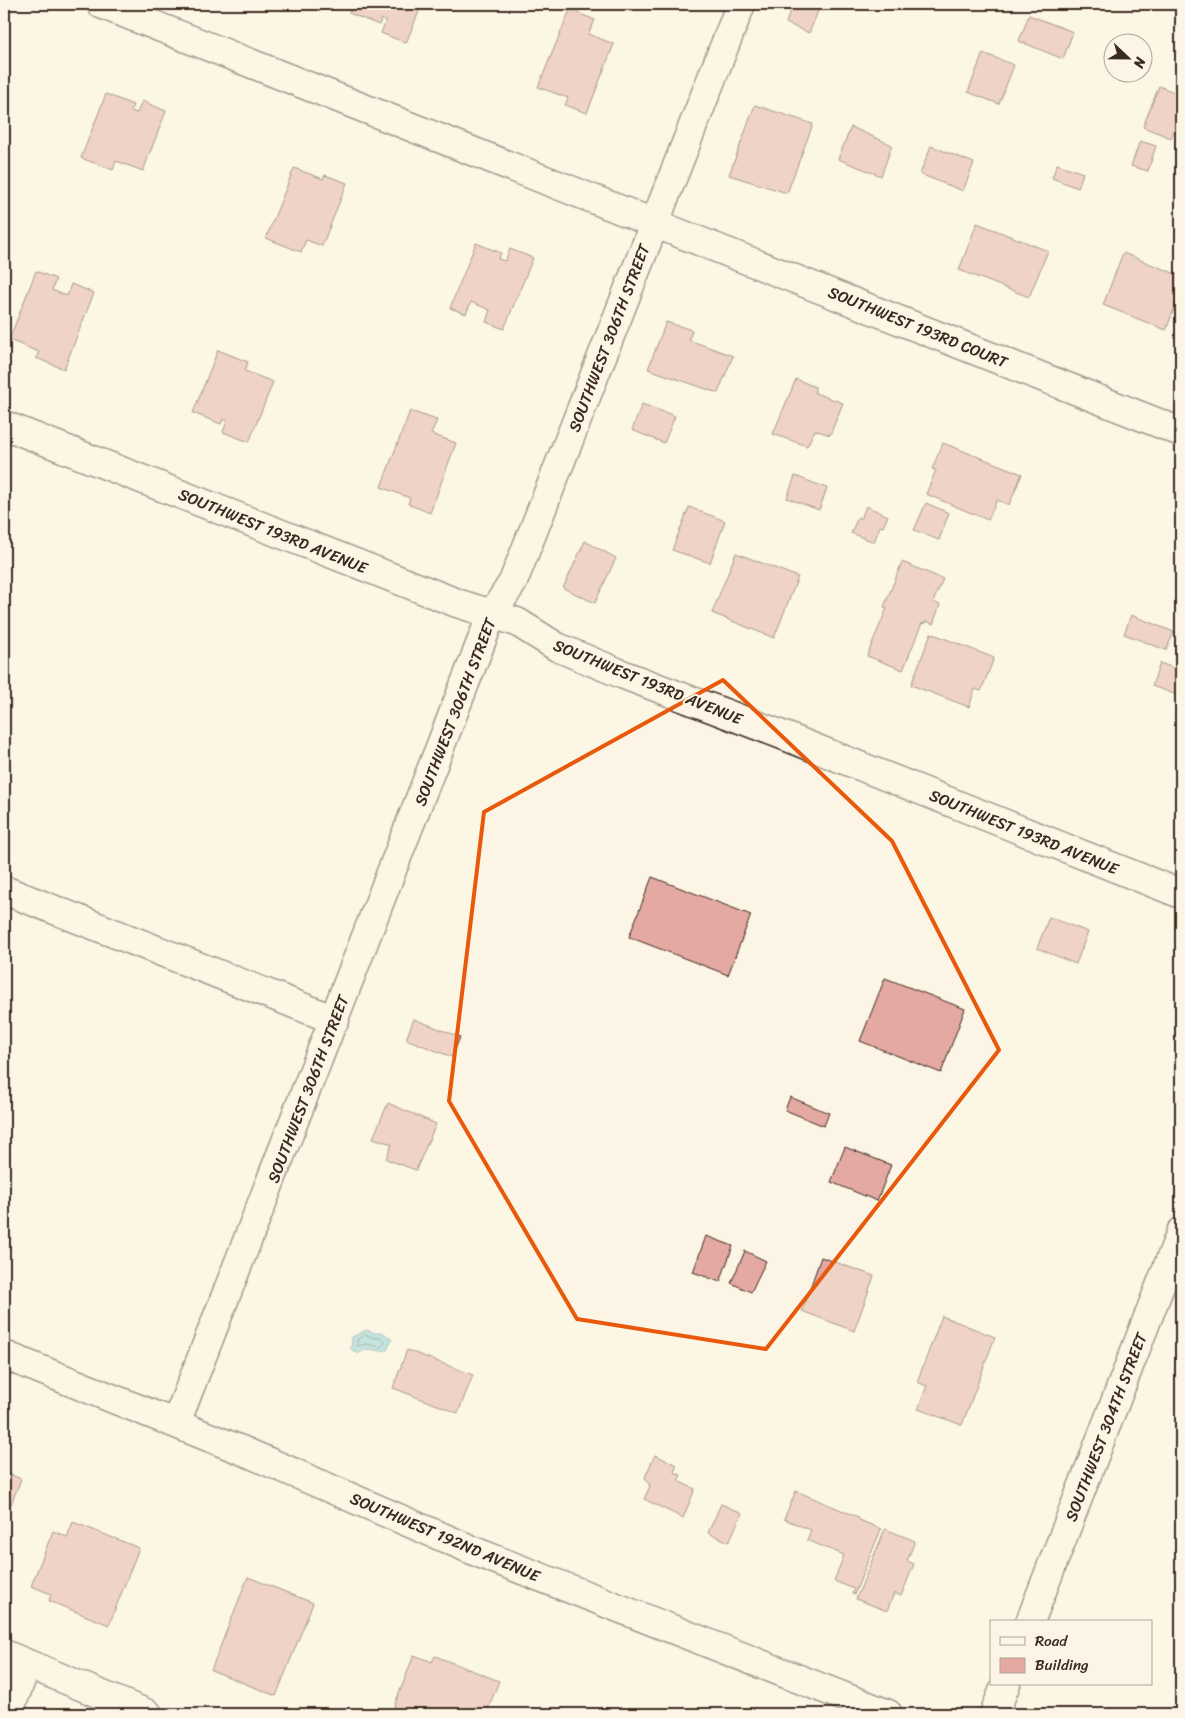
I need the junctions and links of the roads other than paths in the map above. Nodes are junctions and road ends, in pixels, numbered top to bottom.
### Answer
1 (101, 4) edge
2 (741, 4) edge
3 (654, 222) junction
4 (4, 424) edge
5 (1181, 432) edge
6 (492, 614) junction
7 (4, 890) edge
8 (1181, 894) edge
9 (334, 1020) junction
10 (1181, 1232) edge
11 (4, 1355) edge
12 (176, 1423) junction
13 (1031, 1620) edge
14 (15, 1659) edge
15 (1005, 1686) edge
16 (8, 1714) edge
17 (148, 1714) edge
18 (888, 1714) edge
19 (994, 1714) edge

1 - 3 street, SOUTHWEST 193RD COURT
2 - 3 street, SOUTHWEST 306TH STREET
3 - 5 street, SOUTHWEST 193RD COURT
3 - 6 street, SOUTHWEST 306TH STREET
4 - 6 street, SOUTHWEST 193RD AVENUE
6 - 8 street, SOUTHWEST 193RD AVENUE
6 - 9 street, SOUTHWEST 306TH STREET
7 - 9 street
9 - 12 street, SOUTHWEST 306TH STREET
10 - 13 street, SOUTHWEST 304TH STREET
11 - 12 street, SOUTHWEST 192ND AVENUE
12 - 18 street, SOUTHWEST 192ND AVENUE
14 - 16 street
14 - 17 street
15 - 19 street

